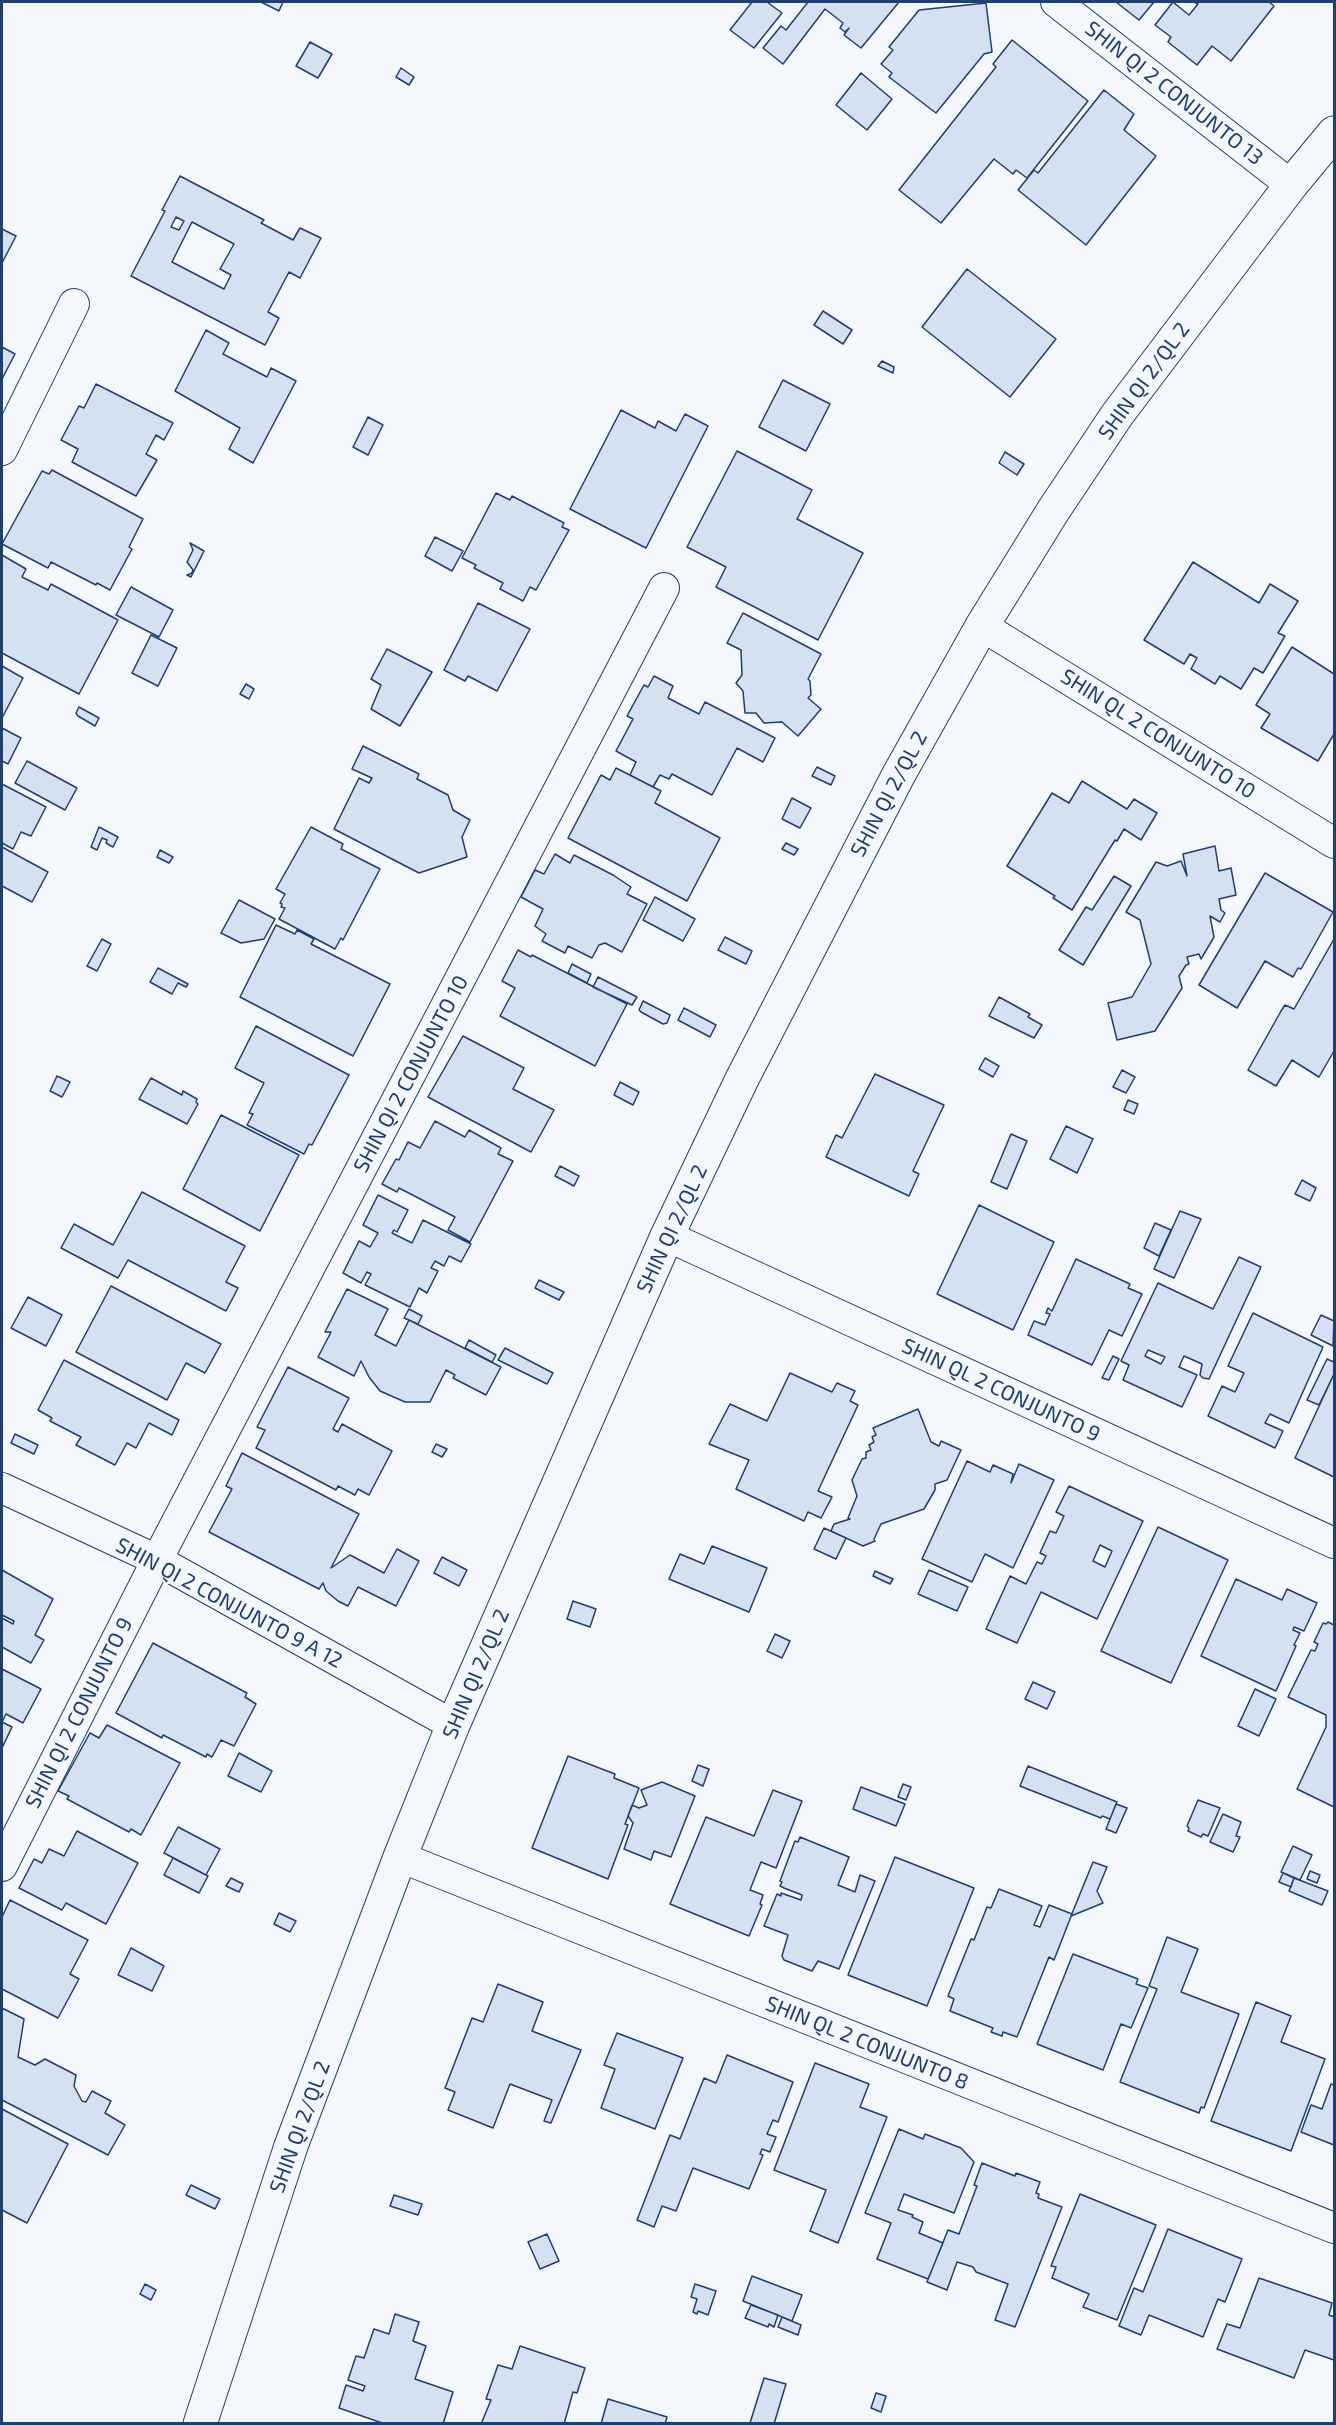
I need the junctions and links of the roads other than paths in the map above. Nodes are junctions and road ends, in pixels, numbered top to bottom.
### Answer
1 (1056, 2) edge
2 (1335, 133) edge
3 (1291, 185) junction
4 (74, 304) dead end
5 (2, 450) edge
6 (664, 588) dead end
7 (982, 626) junction
8 (1335, 843) edge
9 (668, 1236) junction
10 (2, 1488) edge
11 (1335, 1543) edge
12 (157, 1560) junction
13 (453, 1725) junction
14 (400, 1857) junction
15 (2, 1866) edge
16 (1335, 2228) edge
17 (200, 2424) edge

1 - 3 street, SHIN QI 2 CONJUNTO 13
2 - 3 street, SHIN QI 2/QL 2
3 - 7 street, SHIN QI 2/QL 2
4 - 5 street
6 - 12 street, SHIN QI 2 CONJUNTO 10
7 - 8 street, SHIN QL 2 CONJUNTO 10
7 - 9 street, SHIN QI 2/QL 2
9 - 11 street, SHIN QL 2 CONJUNTO 9
9 - 13 street, SHIN QI 2/QL 2
10 - 12 street, SHIN QI 2 CONJUNTO 9 A 12
12 - 13 street, SHIN QI 2 CONJUNTO 9 A 12
12 - 15 street, SHIN QI 2 CONJUNTO 9
13 - 14 street, SHIN QI 2/QL 2
14 - 16 street, SHIN QL 2 CONJUNTO 8
14 - 17 street, SHIN QI 2/QL 2

